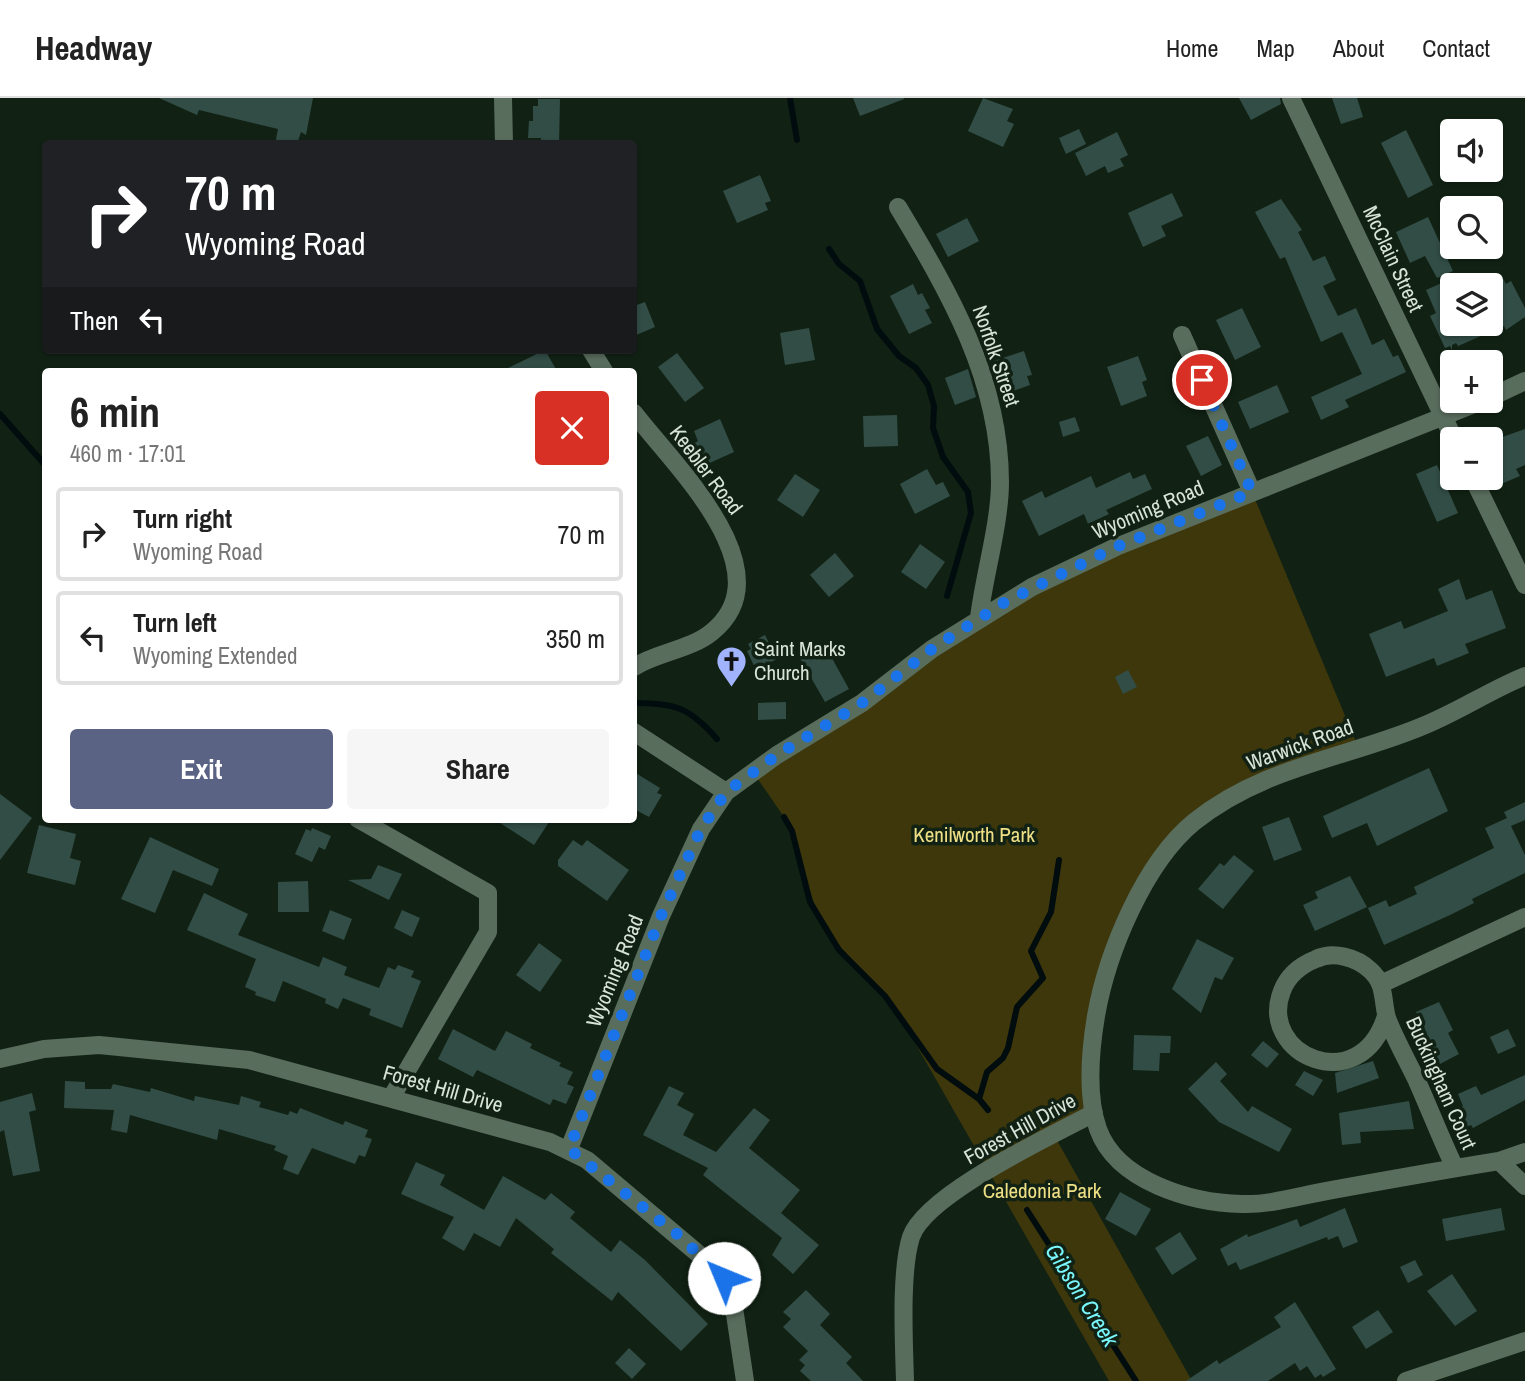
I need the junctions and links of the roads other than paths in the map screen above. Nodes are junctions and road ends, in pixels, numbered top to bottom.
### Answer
1 (503, 98) edge
2 (1291, 98) edge
3 (504, 140) edge
4 (898, 207) dead end
5 (1182, 335) dead end
6 (1525, 381) edge
7 (1503, 391) edge
8 (1455, 413) edge
9 (637, 418) edge
10 (1444, 418) junction
11 (1448, 427) edge
12 (1479, 490) edge
13 (1252, 492) junction
14 (1525, 586) edge
15 (979, 618) junction
16 (637, 666) edge
17 (1525, 676) edge
18 (637, 734) edge
19 (726, 792) junction
20 (365, 823) edge
21 (1525, 917) edge
22 (1381, 984) junction
23 (1386, 1016) junction
24 (0, 1059) edge
25 (391, 1098) junction
26 (1094, 1113) junction
27 (569, 1149) junction
28 (1525, 1152) edge
29 (1499, 1161) junction
30 (1455, 1168) junction
31 (1525, 1186) edge
32 (1525, 1341) edge
33 (745, 1381) edge
34 (905, 1381) edge
35 (1406, 1381) edge

1 - 3 street
2 - 10 street, McClain Street
4 - 15 street, Norfolk Street
5 - 13 street
6 - 7 street
8 - 10 street, Wyoming Road
9 - 16 street, Keebler Road
10 - 11 street, McClain Street
10 - 13 street, Wyoming Road
12 - 14 street
13 - 15 street, Wyoming Road
15 - 19 street, Wyoming Road
17 - 26 street, Warwick Road
18 - 19 street
19 - 27 street, Wyoming Road
20 - 25 street
21 - 22 street
22 - 23 street
22 - 23 street
23 - 30 street, Buckingham Court
24 - 25 street, Forest Hill Drive
25 - 27 street, Forest Hill Drive
26 - 30 street, Forest Hill Drive
26 - 34 street, Forest Hill Drive
27 - 33 street, Forest Hill Drive
28 - 29 street, Forest Hill Drive
29 - 30 street, Forest Hill Drive
29 - 31 street
32 - 35 street

